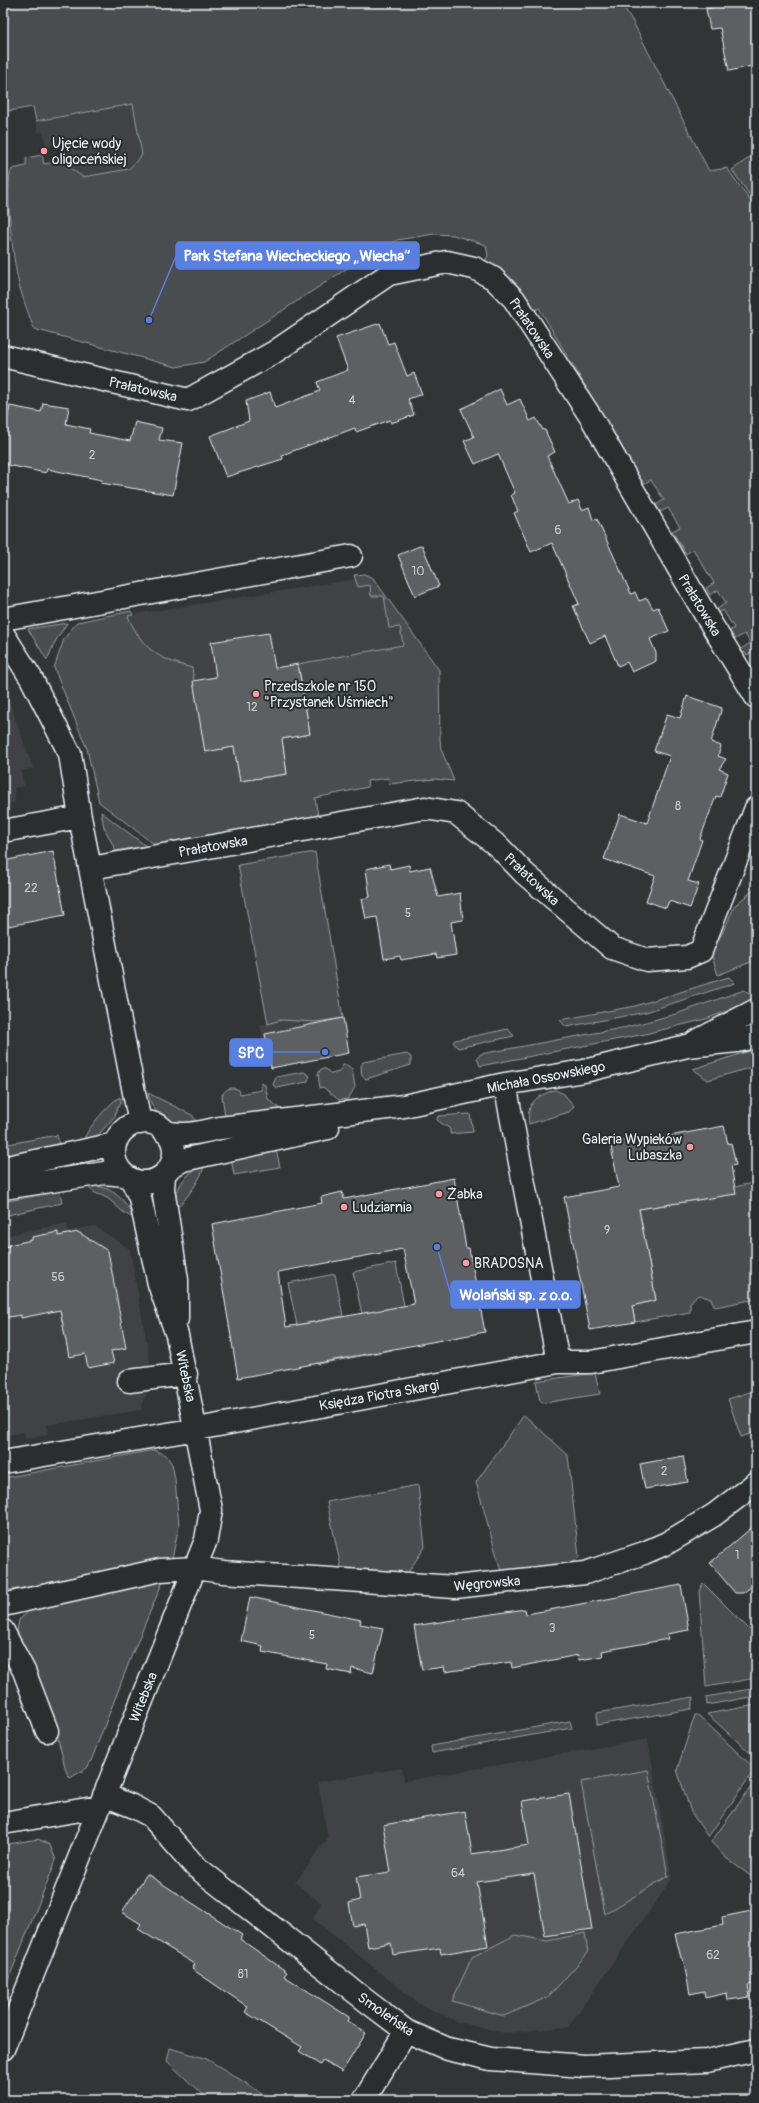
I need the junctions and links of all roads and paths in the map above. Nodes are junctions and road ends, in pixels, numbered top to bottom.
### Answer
1 (3, 356) edge
2 (351, 556) dead end
3 (3, 619) edge
4 (3, 634) edge
5 (756, 697) edge
6 (756, 808) edge
7 (80, 817) junction
8 (3, 830) edge
9 (91, 868) junction
10 (756, 1010) edge
11 (756, 1037) edge
12 (687, 1046) junction
13 (505, 1084) junction
14 (404, 1106) junction
15 (140, 1123) junction
16 (165, 1132) junction
17 (115, 1144) junction
18 (3, 1168) edge
19 (167, 1171) junction
20 (128, 1178) junction
21 (3, 1188) edge
22 (756, 1332) edge
23 (177, 1335) junction
24 (558, 1362) junction
25 (186, 1374) junction
26 (129, 1381) dead end
27 (197, 1429) junction
28 (3, 1462) edge
29 (756, 1483) edge
30 (195, 1568) junction
31 (3, 1605) edge
32 (3, 1631) edge
33 (47, 1731) dead end
34 (102, 1801) junction
35 (3, 1823) edge
36 (406, 2031) junction
37 (3, 2049) edge
38 (756, 2050) edge
39 (364, 2100) edge

1 - 5 street, Prałatowska
2 - 3 street
4 - 7 street
6 - 9 street, Prałatowska
7 - 8 street
7 - 9 street
9 - 15 street
10 - 12 street, Michała Ossowskiego
11 - 12 street, Michała Ossowskiego
12 - 13 street, Michała Ossowskiego
13 - 14 street, Michała Ossowskiego
13 - 24 street
14 - 16 street, Michała Ossowskiego
14 - 19 street, Michała Ossowskiego
15 - 16 street
15 - 17 street
16 - 19 street
17 - 18 street
17 - 20 street
19 - 20 street
19 - 23 street, Witebska
20 - 21 street
20 - 23 street, Witebska
22 - 24 street, Księdza Piotra Skargi
23 - 25 street, Witebska
24 - 27 street, Księdza Piotra Skargi
25 - 26 street
25 - 27 street, Witebska
27 - 28 street, Księdza Piotra Skargi
27 - 30 street, Witebska
29 - 30 street, Węgrowska
30 - 31 street, Węgrowska
30 - 34 street, Witebska
32 - 33 street
34 - 35 street
34 - 36 street, Smoleńska
34 - 37 street, Witebska
36 - 38 street, Smoleńska
36 - 39 street

